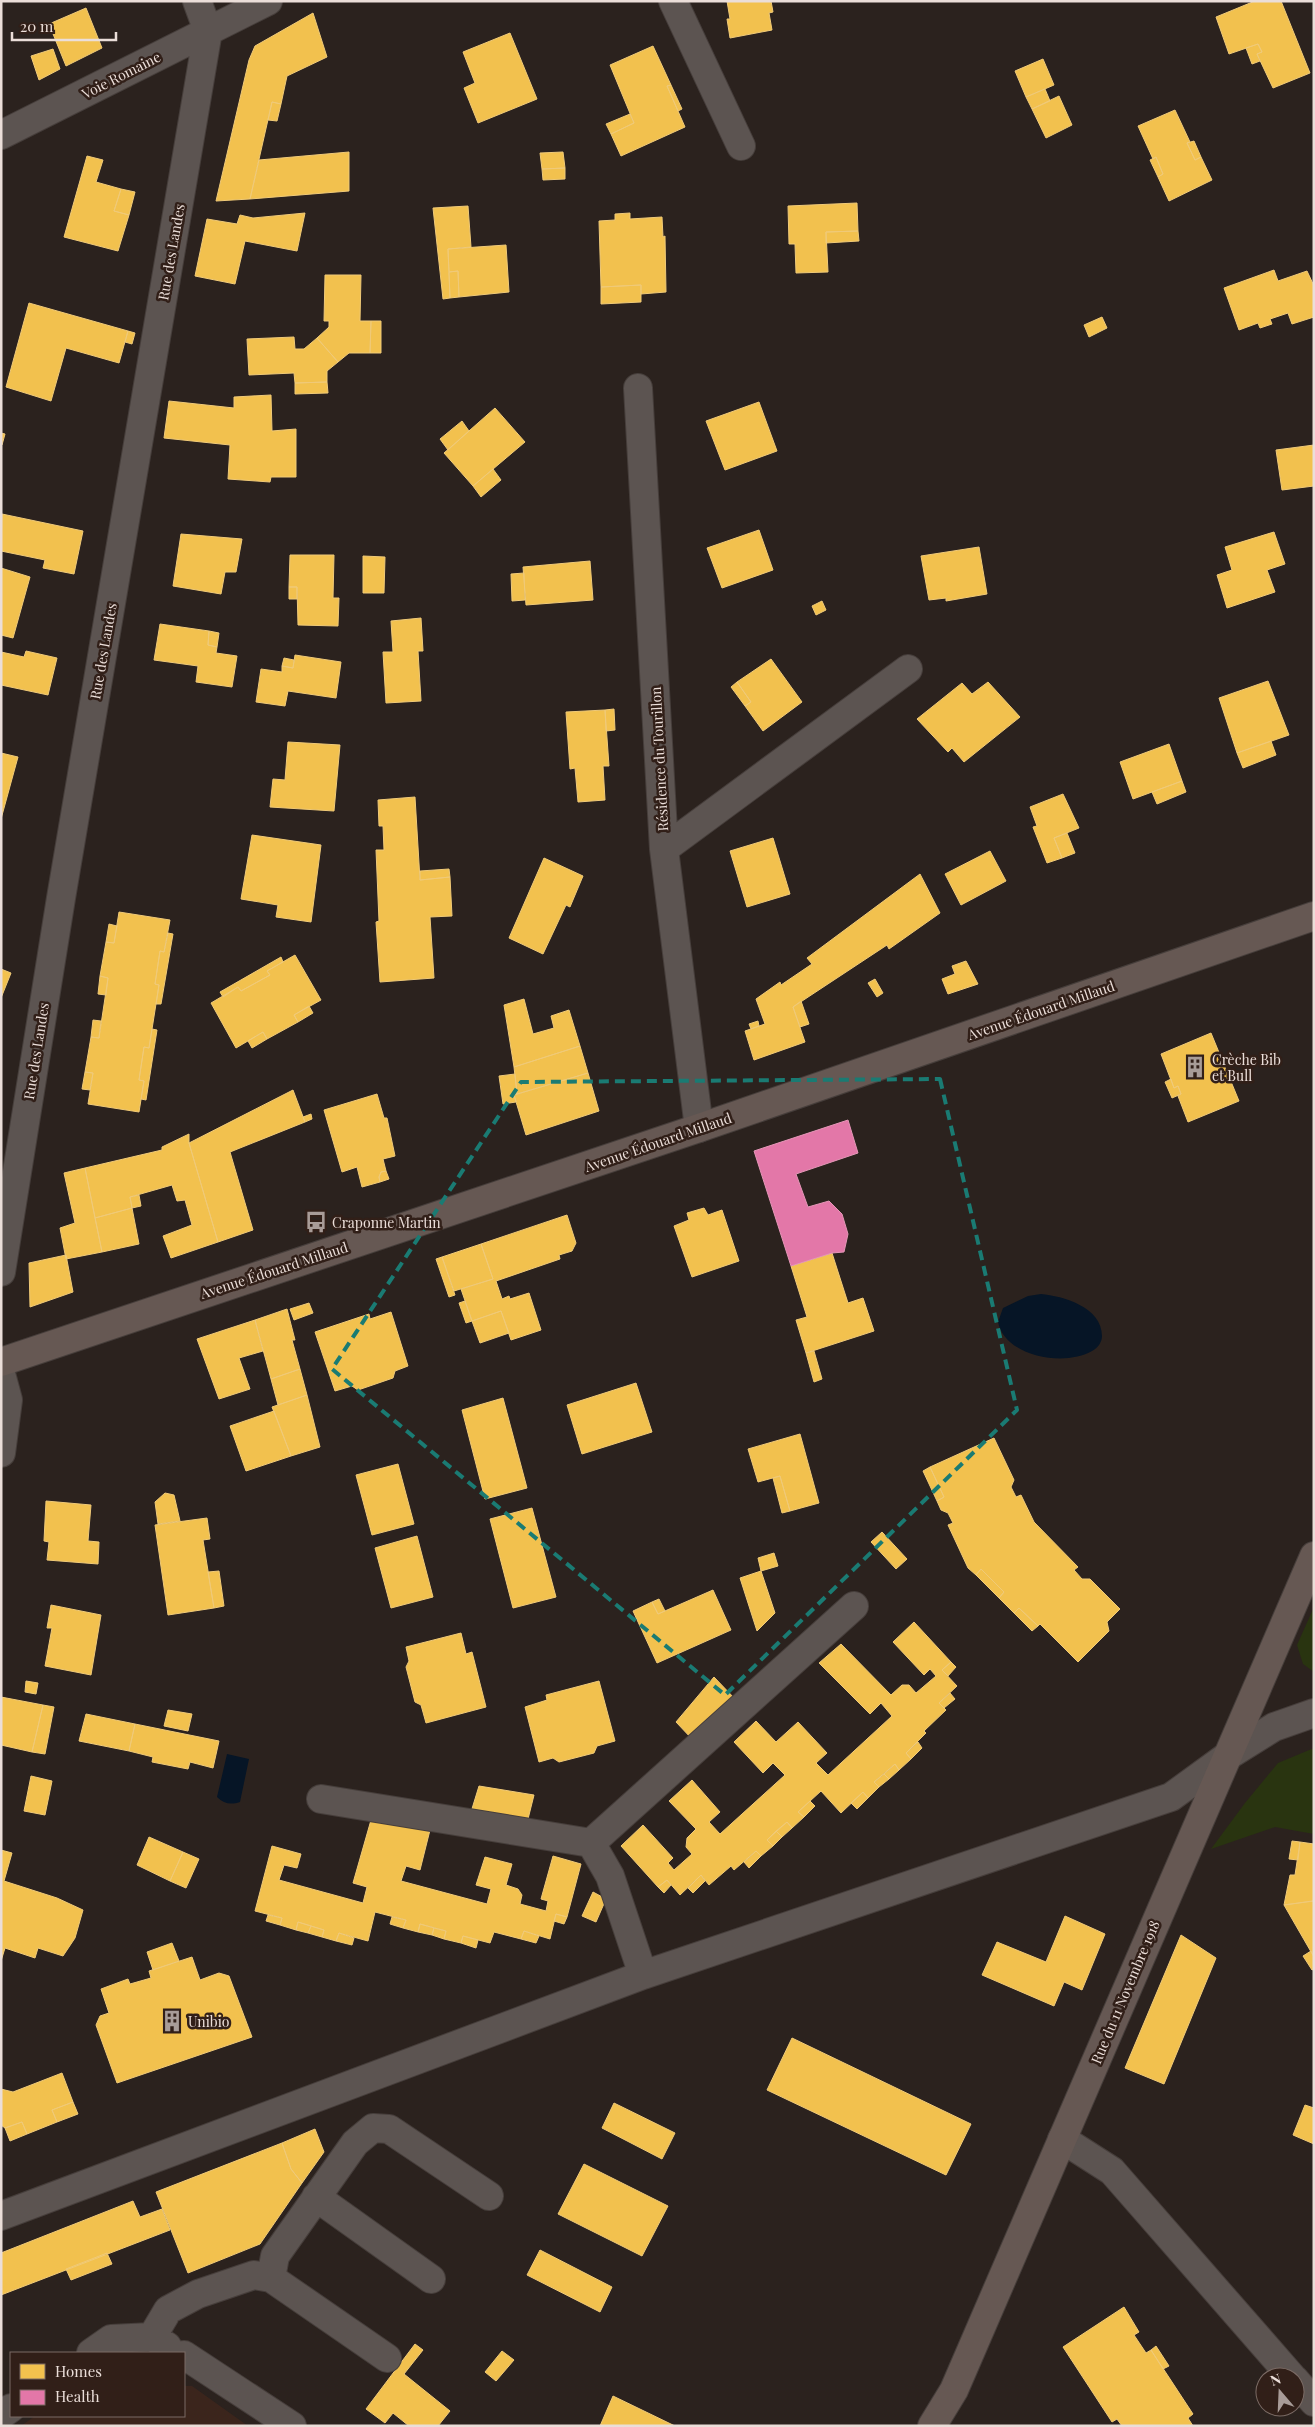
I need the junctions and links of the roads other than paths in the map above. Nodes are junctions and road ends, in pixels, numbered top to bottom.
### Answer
1 (197, 1) edge
2 (268, 1) edge
3 (673, 1) edge
4 (208, 31) junction
5 (1, 135) edge
6 (741, 146) dead end
7 (638, 388) dead end
8 (908, 669) dead end
9 (664, 849) junction
10 (1314, 916) edge
11 (699, 1128) junction
12 (1, 1272) edge
13 (1, 1362) edge
14 (1, 1374) edge
15 (1, 1454) edge
16 (1314, 1556) edge
17 (854, 1606) dead end
18 (1314, 1713) edge
19 (1226, 1757) junction
20 (321, 1799) dead end
21 (591, 1842) junction
22 (644, 1974) junction
23 (1062, 2139) junction
24 (489, 2196) dead end
25 (316, 2198) junction
26 (1, 2216) edge
27 (271, 2278) junction
28 (431, 2279) dead end
29 (152, 2337) junction
30 (92, 2352) edge
31 (178, 2352) edge
32 (185, 2356) edge
33 (387, 2358) dead end
34 (1283, 2367) edge
35 (1305, 2392) edge
36 (1314, 2402) edge
37 (292, 2426) edge
38 (932, 2426) edge

1 - 4 street
2 - 4 street, Voie Romaine
3 - 6 street
4 - 5 street, Voie Romaine
4 - 12 street, Rue des Landes
7 - 9 street, Résidence du Tourillon
8 - 9 street
9 - 11 street, Résidence du Tourillon
10 - 11 main road, Avenue Édouard Millaud
11 - 13 main road, Avenue Édouard Millaud
14 - 15 street
16 - 19 main road, Rue du 11 Novembre 1918
17 - 21 street
18 - 19 street
19 - 22 street
19 - 23 main road, Rue du 11 Novembre 1918
20 - 21 street
21 - 22 street
22 - 26 street
23 - 34 street
23 - 38 main road, Rue du 11 Novembre 1918
24 - 25 street
25 - 27 street
25 - 28 street
27 - 29 street
27 - 33 street
29 - 30 street
29 - 31 street
32 - 37 street
35 - 36 street

